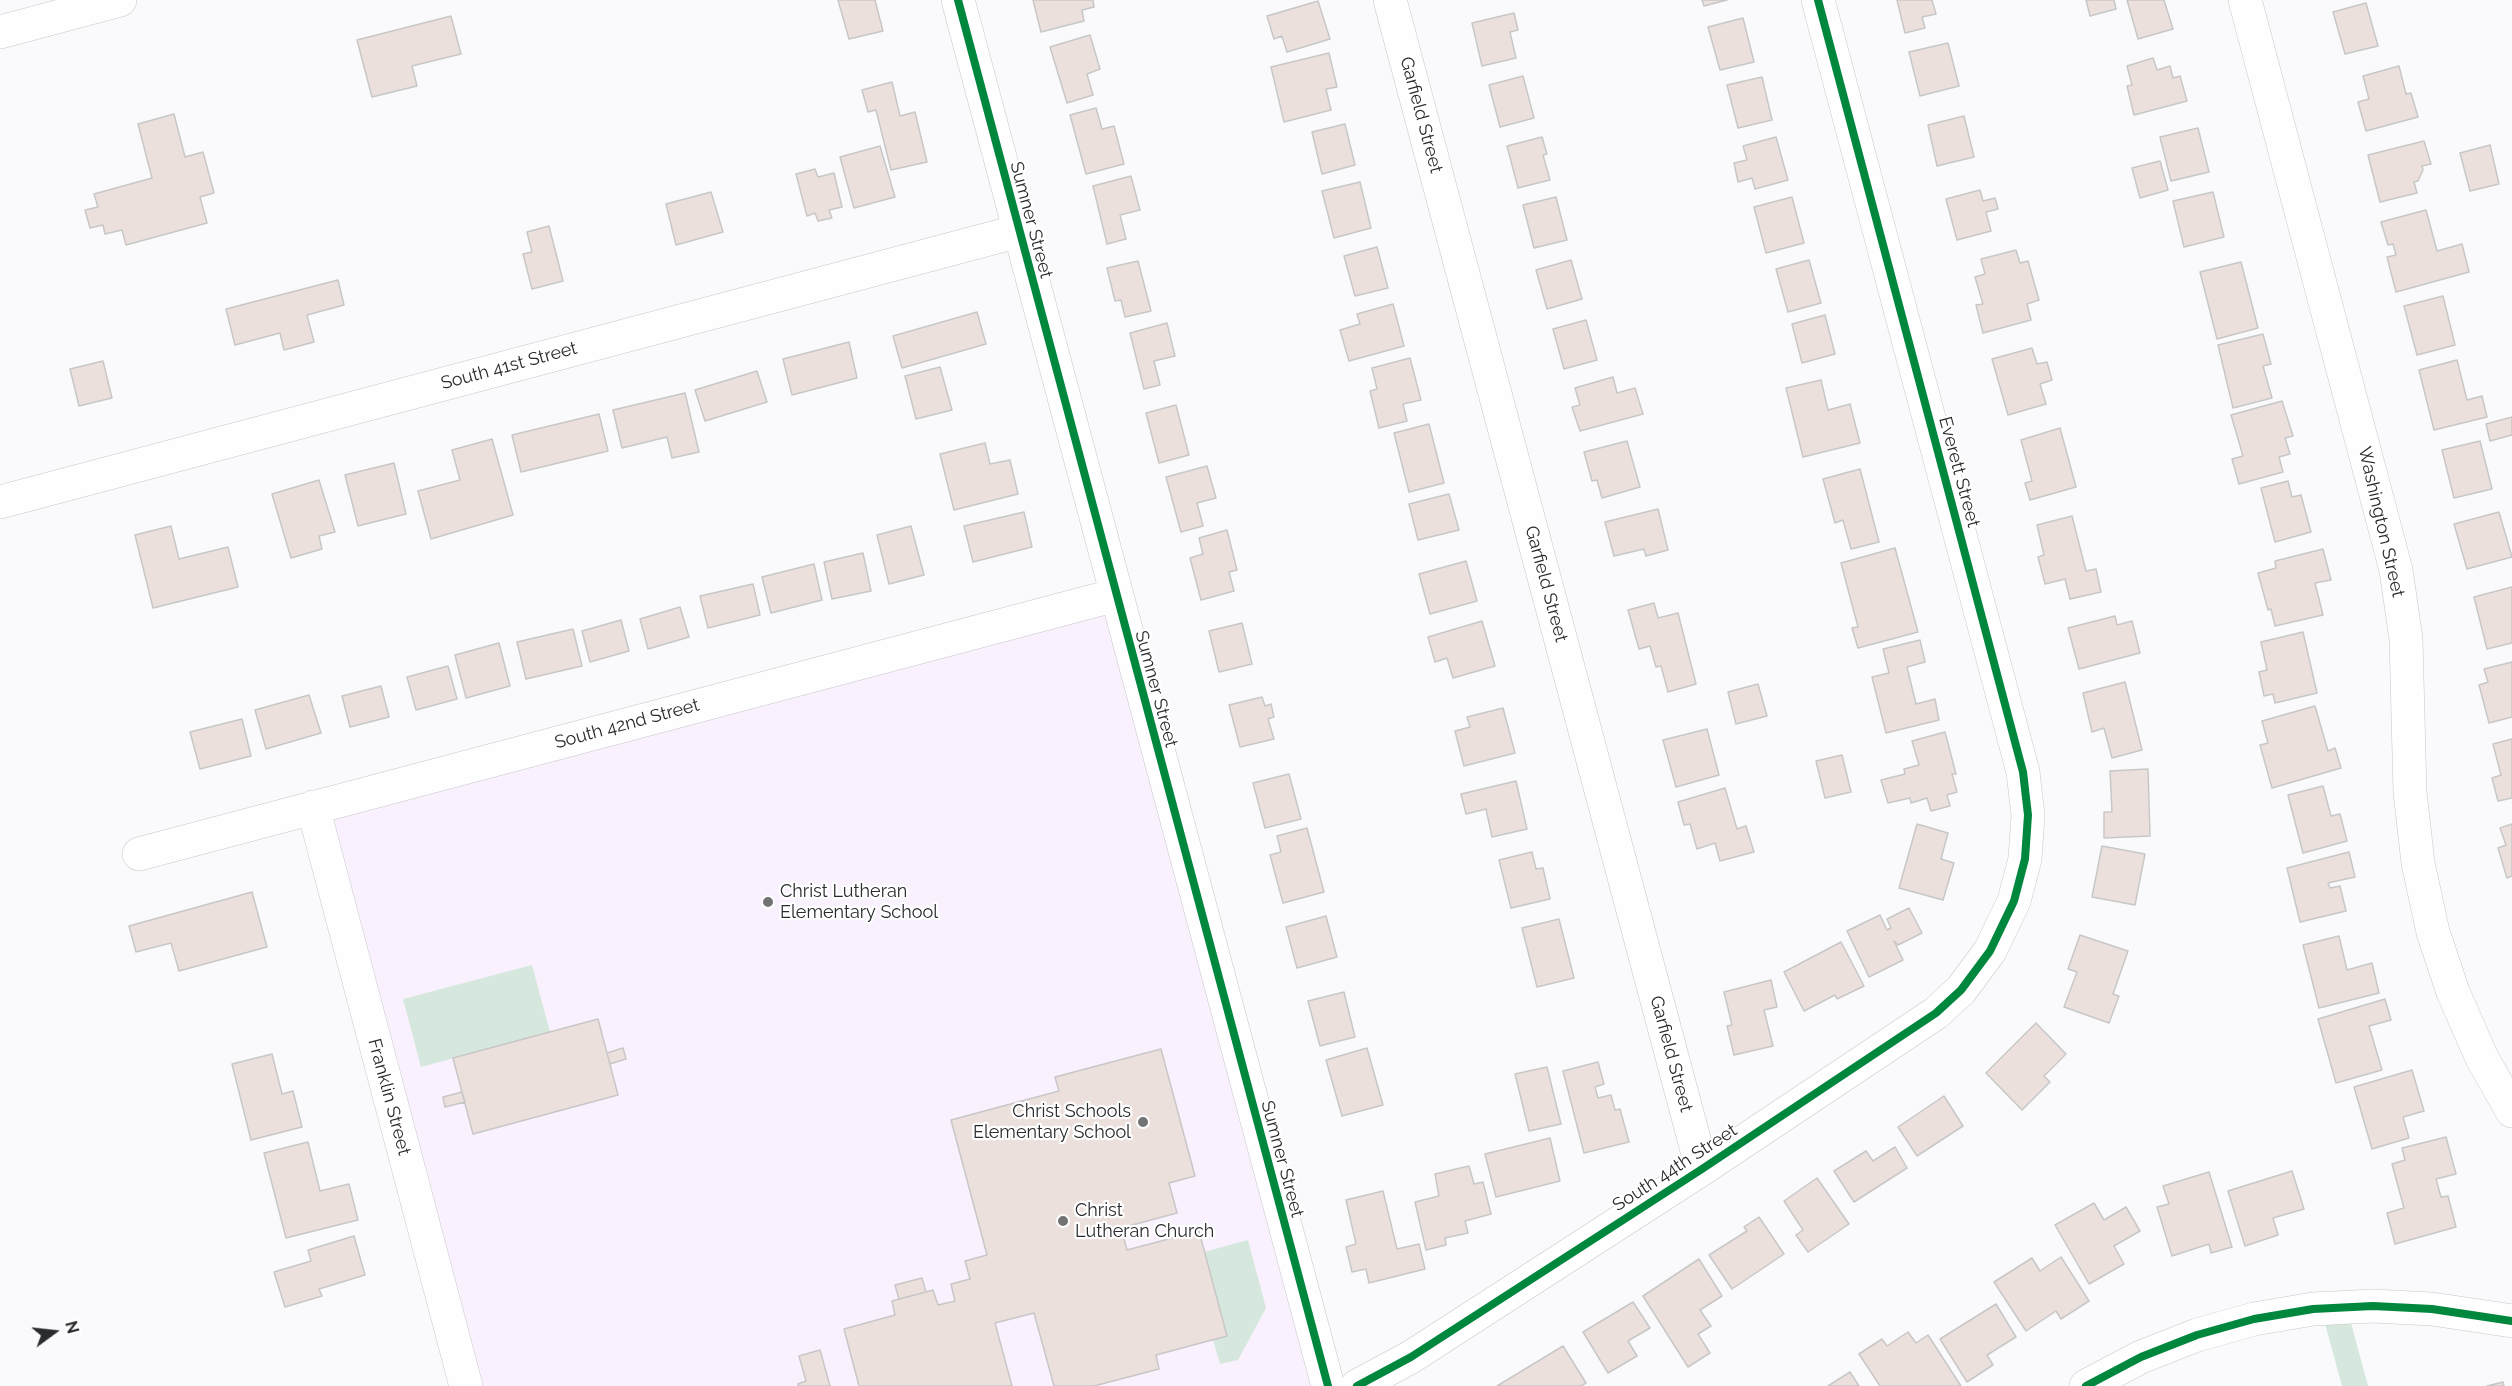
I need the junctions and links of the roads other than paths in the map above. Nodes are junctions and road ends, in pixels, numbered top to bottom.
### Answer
1 (120, 0) edge
2 (958, 0) edge
3 (1390, 0) edge
4 (1818, 0) edge
5 (2245, 0) edge
6 (0, 32) edge
7 (1019, 231) junction
8 (0, 502) edge
9 (1116, 595) junction
10 (313, 807) junction
11 (139, 854) dead end
12 (1990, 951) joint
13 (2512, 1111) edge
14 (1702, 1169) junction
15 (2512, 1321) edge
16 (466, 1386) edge
17 (1328, 1386) edge
18 (1357, 1386) edge
19 (2086, 1386) edge

1 - 6 street
2 - 7 street, Sumner Street
3 - 14 street, Garfield Street
4 - 12 street, Everett Street
5 - 13 street, Washington Street
7 - 8 street, South 41st Street
7 - 9 street, Sumner Street
9 - 10 street, South 42nd Street
9 - 17 street, Sumner Street
10 - 11 street, South 42nd Street
10 - 16 street, Franklin Street
12 - 14 street, South 44th Street
14 - 18 street, South 44th Street
15 - 19 street

